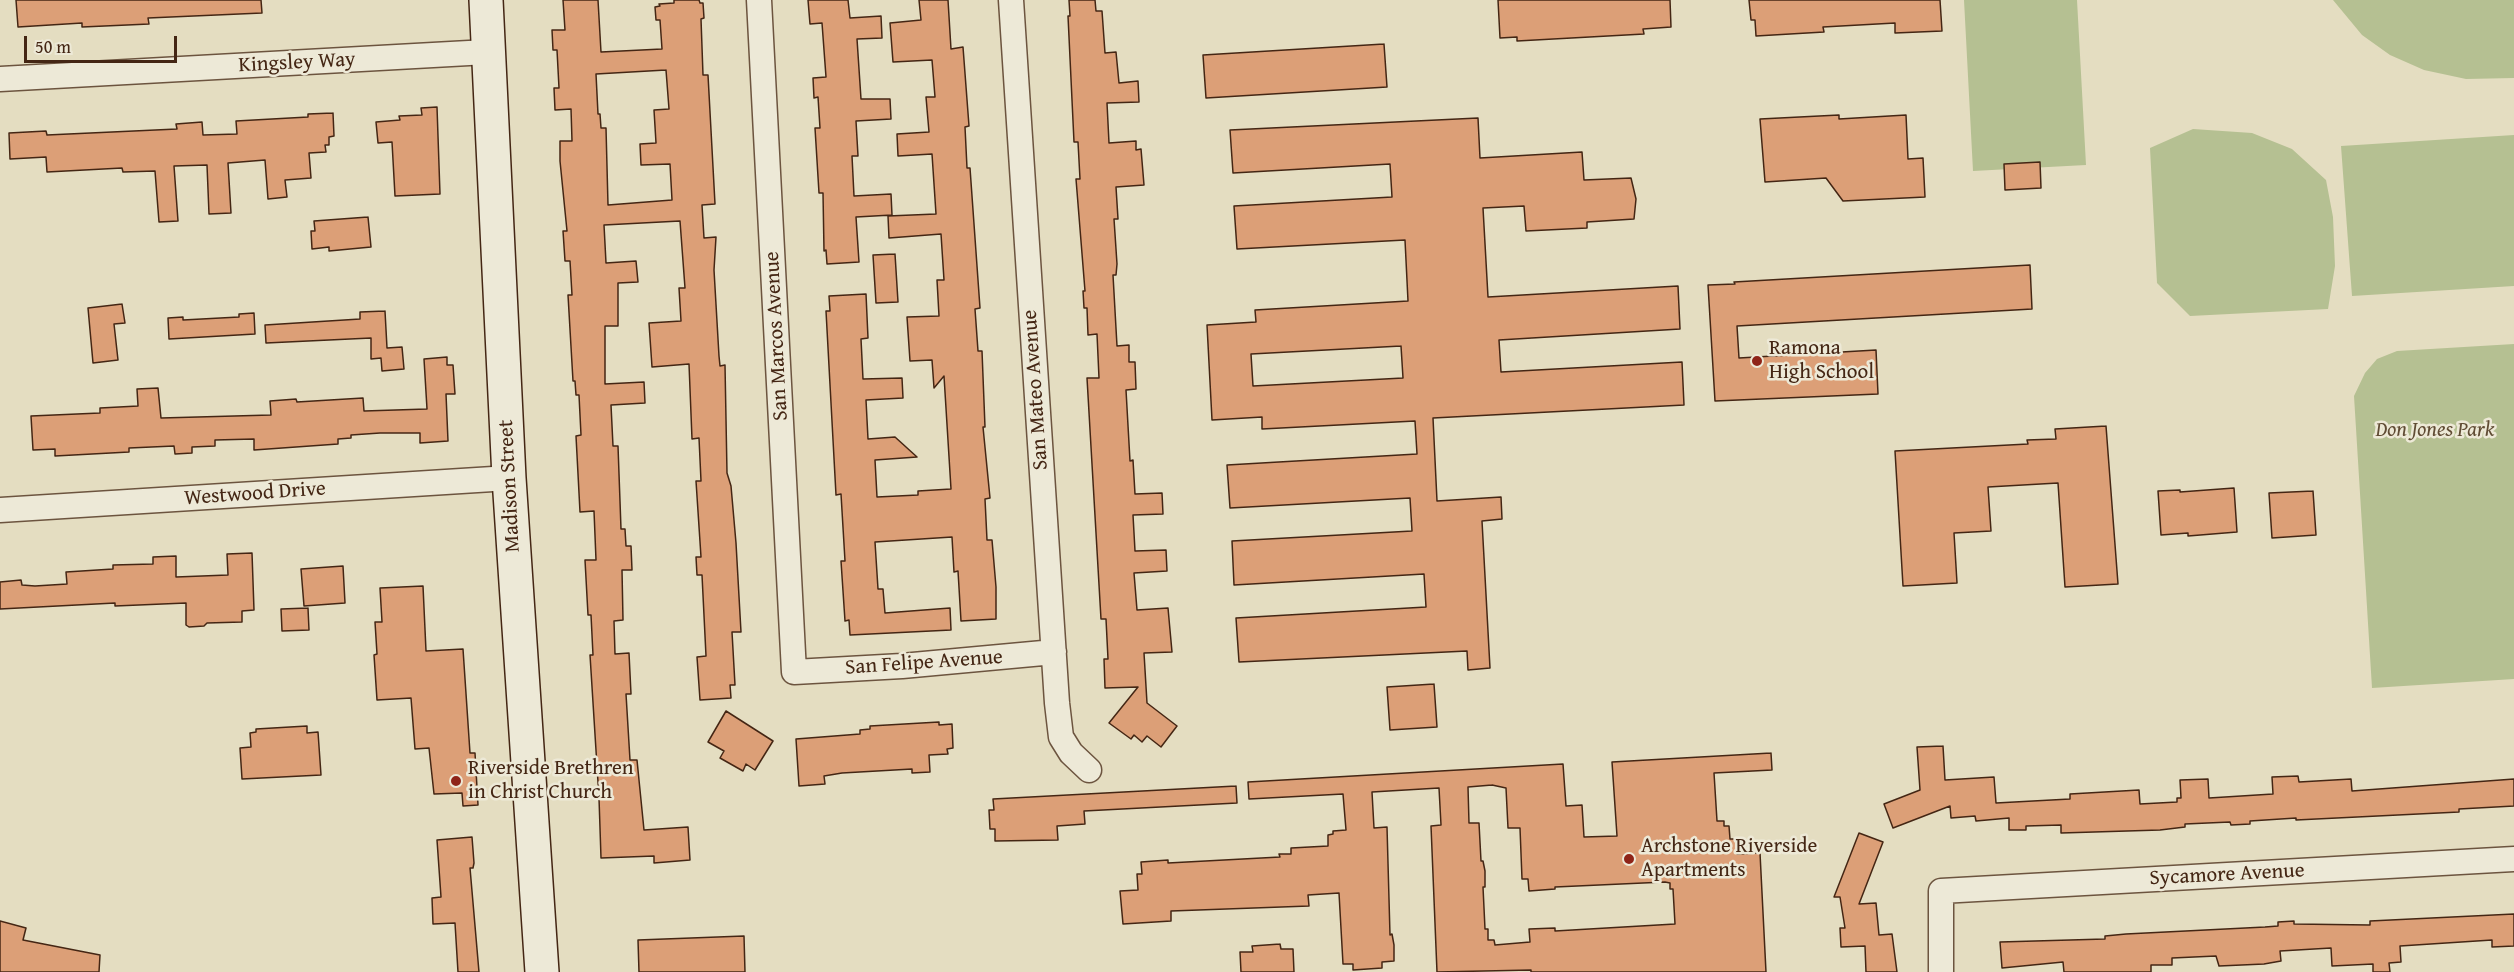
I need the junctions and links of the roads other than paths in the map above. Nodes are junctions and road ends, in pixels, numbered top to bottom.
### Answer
1 (486, 0) edge
2 (759, 0) edge
3 (1011, 0) edge
4 (487, 52) junction
5 (0, 79) edge
6 (509, 478) junction
7 (0, 510) edge
8 (1054, 652) junction
9 (794, 672) joint
10 (1089, 770) dead end
11 (2514, 859) edge
12 (542, 972) edge
13 (1941, 972) edge

1 - 4 main road, Madison Street
2 - 9 street, San Marcos Avenue
3 - 8 street, San Mateo Avenue
4 - 5 street, Kingsley Way
4 - 6 main road, Madison Street
6 - 7 street, Westwood Drive
6 - 12 main road, Madison Street
8 - 9 street, San Felipe Avenue
8 - 10 street, San Mateo Avenue
11 - 13 street, Sycamore Avenue

